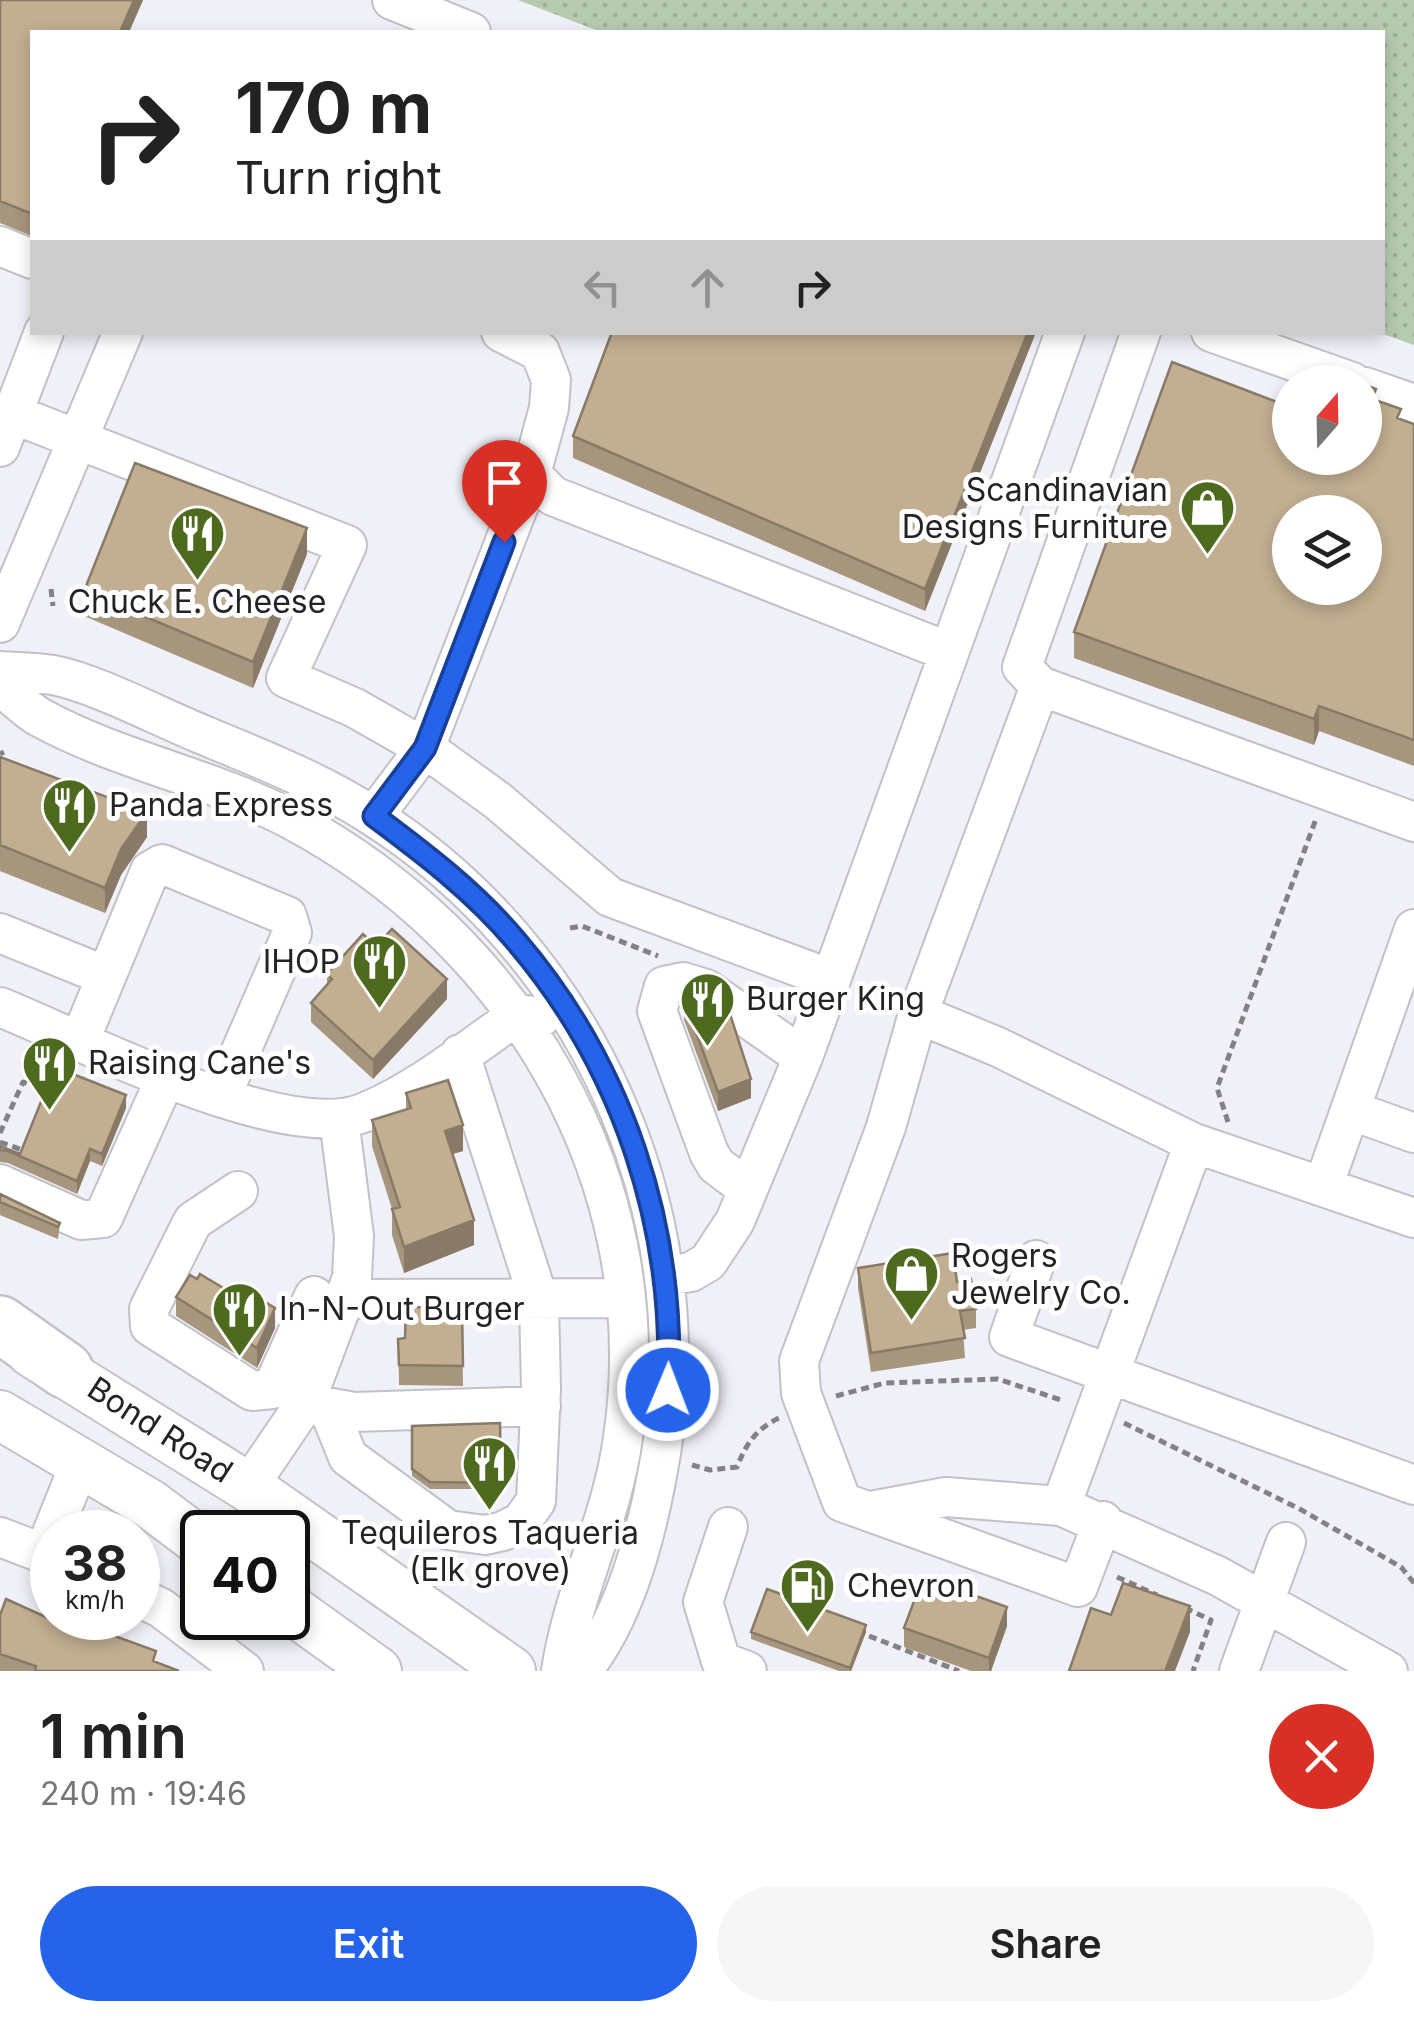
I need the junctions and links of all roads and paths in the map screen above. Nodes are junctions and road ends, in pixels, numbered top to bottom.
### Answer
1 (392, 0) edge
2 (465, 30) edge
3 (0, 246) edge
4 (30, 258) edge
5 (43, 335) edge
6 (122, 335) edge
7 (506, 335) edge
8 (1064, 335) edge
9 (1140, 335) edge
10 (1219, 335) edge
11 (1304, 365) edge
12 (1382, 393) edge
13 (1414, 404) edge
14 (6, 430) edge
15 (79, 440) junction
16 (531, 474) junction
17 (0, 622) edge
18 (949, 652) junction
19 (0, 671) edge
20 (0, 685) edge
21 (1040, 686) junction
22 (425, 748) junction
23 (1320, 806) dead end
24 (374, 816) junction
25 (1414, 822) edge
26 (1414, 929) edge
27 (0, 933) edge
28 (106, 976) junction
29 (831, 979) junction
30 (1, 1012) edge
31 (519, 1014) junction
32 (918, 1014) junction
33 (80, 1040) junction
34 (460, 1054) junction
35 (44, 1056) dead end
36 (803, 1057) junction
37 (168, 1075) junction
38 (220, 1097) junction
39 (1350, 1110) junction
40 (338, 1119) junction
41 (1, 1128) edge
42 (1414, 1133) edge
43 (1210, 1135) junction
44 (0, 1142) edge
45 (30, 1153) edge
46 (0, 1184) edge
47 (1323, 1187) junction
48 (748, 1189) junction
49 (238, 1191) dead end
50 (650, 1193) junction
51 (1414, 1218) edge
52 (1036, 1260) dead end
53 (664, 1276) junction
54 (329, 1298) junction
55 (623, 1298) junction
56 (539, 1301) junction
57 (0, 1324) edge
58 (0, 1336) edge
59 (65, 1370) junction
60 (1111, 1374) junction
61 (317, 1406) junction
62 (540, 1406) junction
63 (1077, 1406) dead end
64 (806, 1407) junction
65 (0, 1415) edge
66 (1112, 1418) dead end
67 (81, 1461) junction
68 (684, 1463) dead end
69 (1414, 1485) edge
70 (248, 1487) junction
71 (1062, 1506) junction
72 (64, 1510) edge
73 (869, 1512) junction
74 (1103, 1521) junction
75 (180, 1527) edge
76 (728, 1527) dead end
77 (0, 1537) edge
78 (1286, 1542) dead end
79 (30, 1548) edge
80 (1108, 1572) dead end
81 (1414, 1582) edge
82 (1159, 1596) edge
83 (1264, 1603) junction
84 (1176, 1604) edge
85 (160, 1608) edge
86 (310, 1623) edge
87 (869, 1636) edge
88 (244, 1671) edge
89 (377, 1671) edge
90 (511, 1671) edge
91 (562, 1671) edge
92 (582, 1671) edge
93 (748, 1671) edge
94 (958, 1671) edge
95 (1193, 1671) edge
96 (1239, 1671) edge
97 (1388, 1671) edge

1 - 2 street
3 - 4 street
5 - 14 street
6 - 15 street
7 - 16 street
8 - 18 street
9 - 21 street
10 - 11 street
12 - 13 street
14 - 15 street
15 - 17 street
15 - 22 street
16 - 18 street
16 - 22 street
18 - 29 street
19 - 24 street
20 - 31 street
21 - 25 street
21 - 32 street
22 - 24 street
22 - 29 street
23 - 43 path
24 - 50 street
26 - 39 street
27 - 28 street
28 - 33 street
28 - 38 street
29 - 36 street
30 - 33 street
31 - 34 street
31 - 50 street
31 - 55 street
32 - 43 street
32 - 64 street
33 - 37 street
34 - 40 street
34 - 56 street
35 - 41 path
36 - 48 street
36 - 48 street
37 - 38 street
37 - 46 street
38 - 40 street
39 - 42 street
39 - 47 street
40 - 54 street
43 - 47 street
43 - 60 street
44 - 45 path
47 - 51 street
48 - 53 street
49 - 54 street
50 - 53 street
52 - 60 street
53 - 92 street
54 - 56 street
54 - 61 street
55 - 56 street
55 - 91 street
56 - 62 street
57 - 59 highway
58 - 59 main road, Bond Road
59 - 70 main road, Bond Road
60 - 69 street
60 - 71 street
61 - 62 street
61 - 62 street
61 - 70 street
63 - 64 path
64 - 68 path
64 - 73 street
65 - 67 main road, Bond Road
66 - 81 path
67 - 72 street
67 - 75 main road, Bond Road
70 - 90 main road, Bond Road
71 - 73 street
71 - 74 street
73 - 74 street
74 - 83 street
76 - 93 street
77 - 79 street
78 - 83 street
80 - 82 path
83 - 96 street
83 - 97 street
84 - 95 path
85 - 88 street
86 - 89 main road
87 - 94 path

